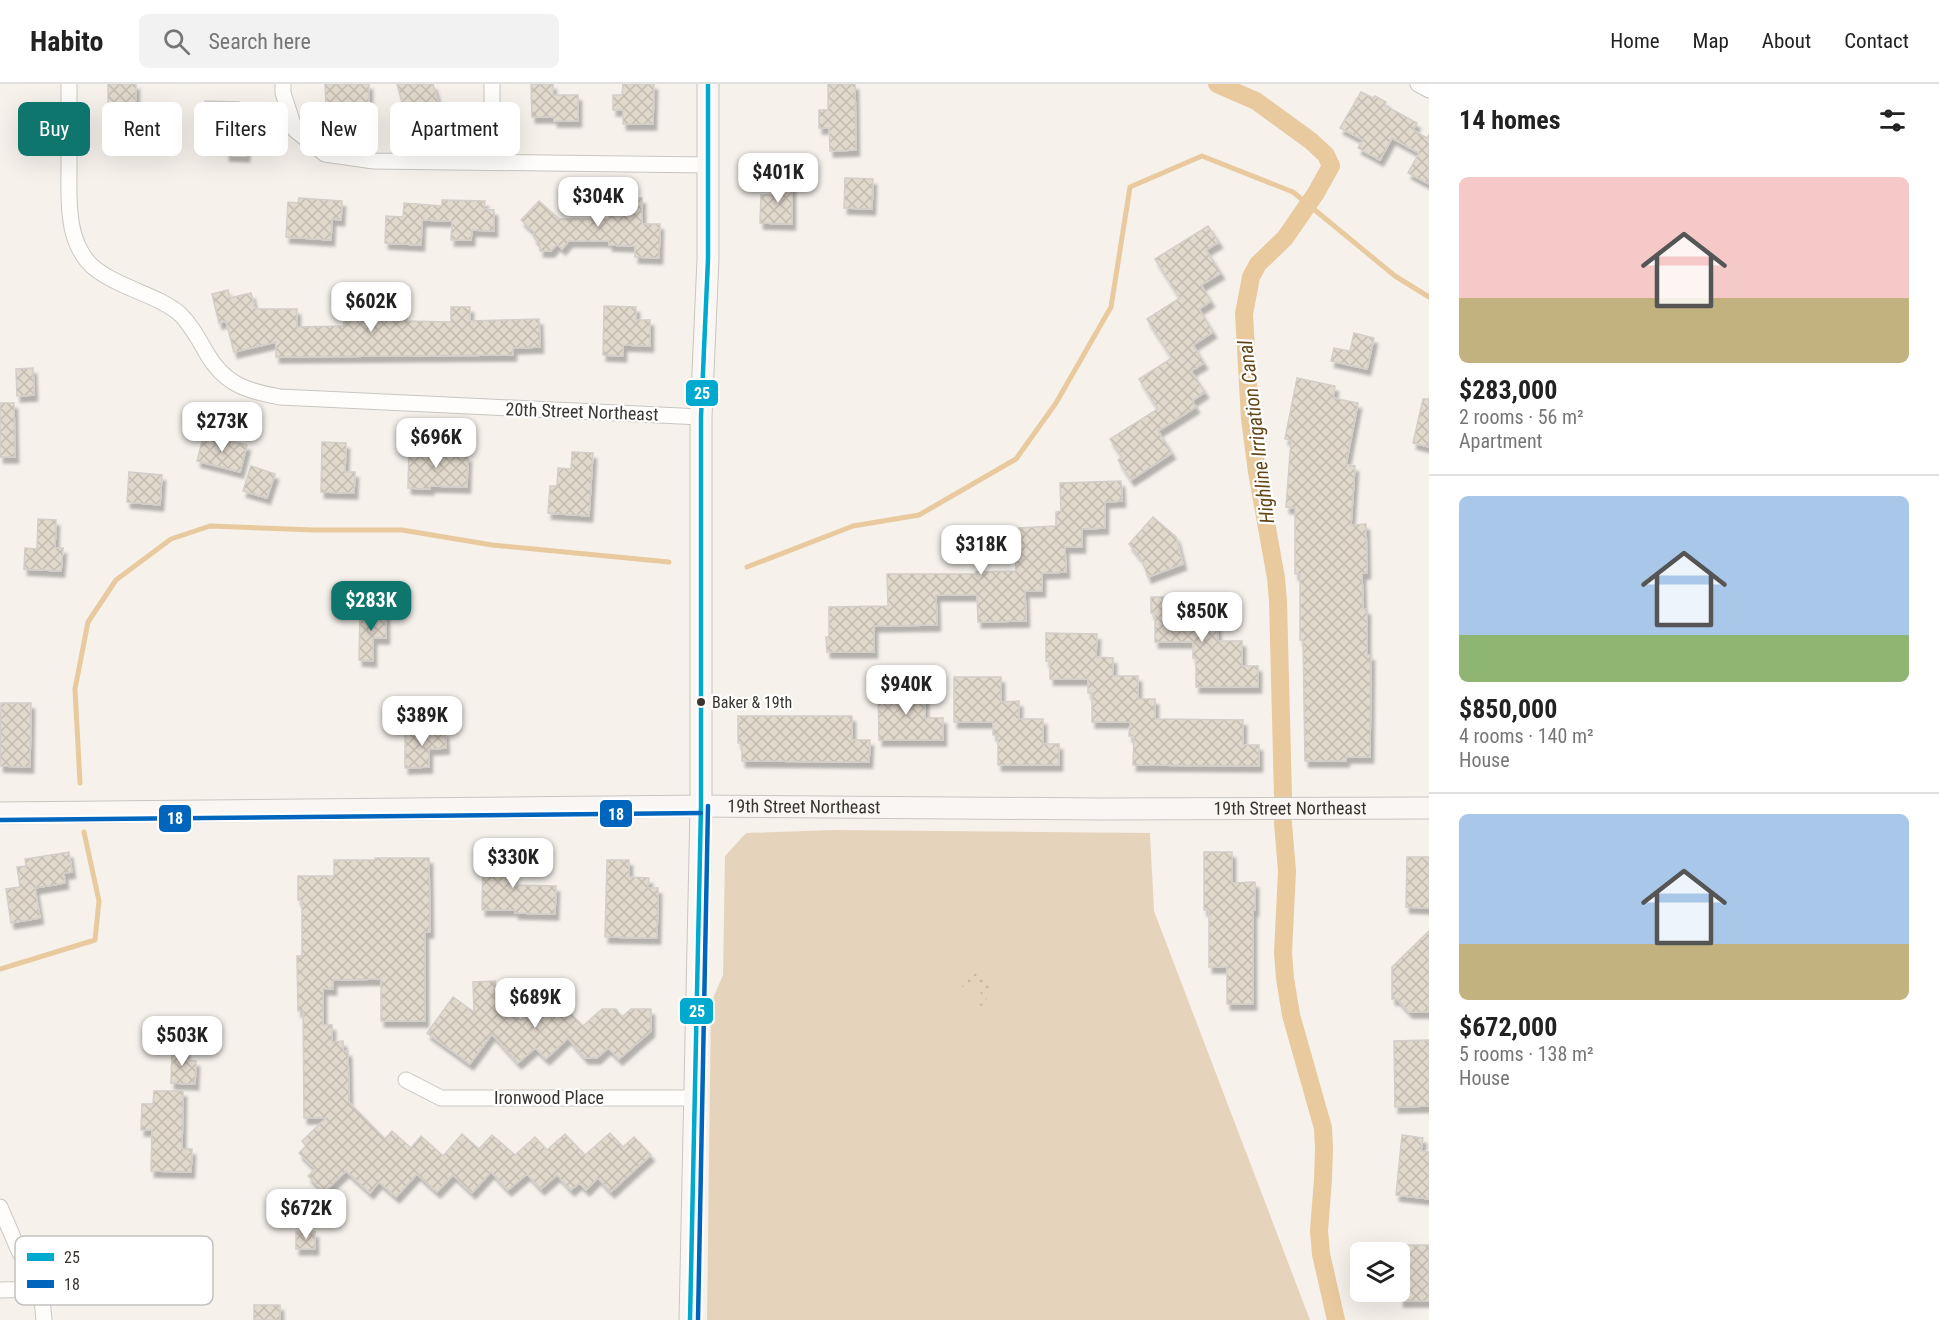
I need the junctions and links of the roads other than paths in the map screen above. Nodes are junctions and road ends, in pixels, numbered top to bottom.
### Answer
1 (69, 84) edge
2 (283, 84) edge
3 (492, 84) edge
4 (708, 84) edge
5 (1418, 84) edge
6 (1429, 90) edge
7 (492, 162) junction
8 (707, 165) junction
9 (701, 417) junction
10 (701, 806) junction
11 (1429, 808) edge
12 (0, 813) edge
13 (406, 1080) dead end
14 (696, 1098) junction
15 (0, 1207) edge
16 (15, 1242) edge
17 (0, 1290) edge
18 (15, 1290) edge
19 (43, 1305) edge
20 (44, 1320) edge
21 (690, 1320) edge

1 - 9 street, 20th Street Northeast
2 - 7 street
3 - 7 street
4 - 8 street
5 - 6 street
7 - 8 street
8 - 9 street
9 - 10 street
10 - 11 street, 19th Street Northeast
10 - 12 street, 19th Street Northeast
10 - 14 street
13 - 14 street, Ironwood Place
14 - 21 street
15 - 16 street
17 - 18 street
19 - 20 street

